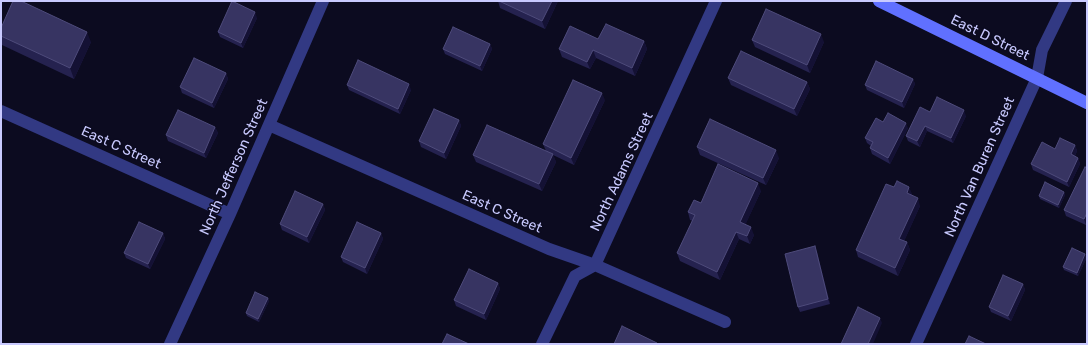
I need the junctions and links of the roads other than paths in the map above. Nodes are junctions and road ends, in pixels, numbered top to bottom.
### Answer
1 (323, 1) edge
2 (716, 1) edge
3 (879, 1) edge
4 (1066, 1) edge
5 (1037, 78) junction
6 (1087, 103) edge
7 (1, 111) edge
8 (269, 125) junction
9 (230, 214) junction
10 (596, 264) junction
11 (725, 322) dead end
12 (170, 344) edge
13 (542, 344) edge
14 (916, 344) edge

1 - 8 street, North Jefferson Street
2 - 10 street, North Adams Street
3 - 5 street, East D Street
4 - 5 street, North Van Buren Street
5 - 6 street, East D Street
5 - 14 street, North Van Buren Street
7 - 9 street, East C Street
8 - 9 street, North Jefferson Street
8 - 10 street, East C Street
9 - 12 street, North Jefferson Street
10 - 11 street, East C Street
10 - 13 street

